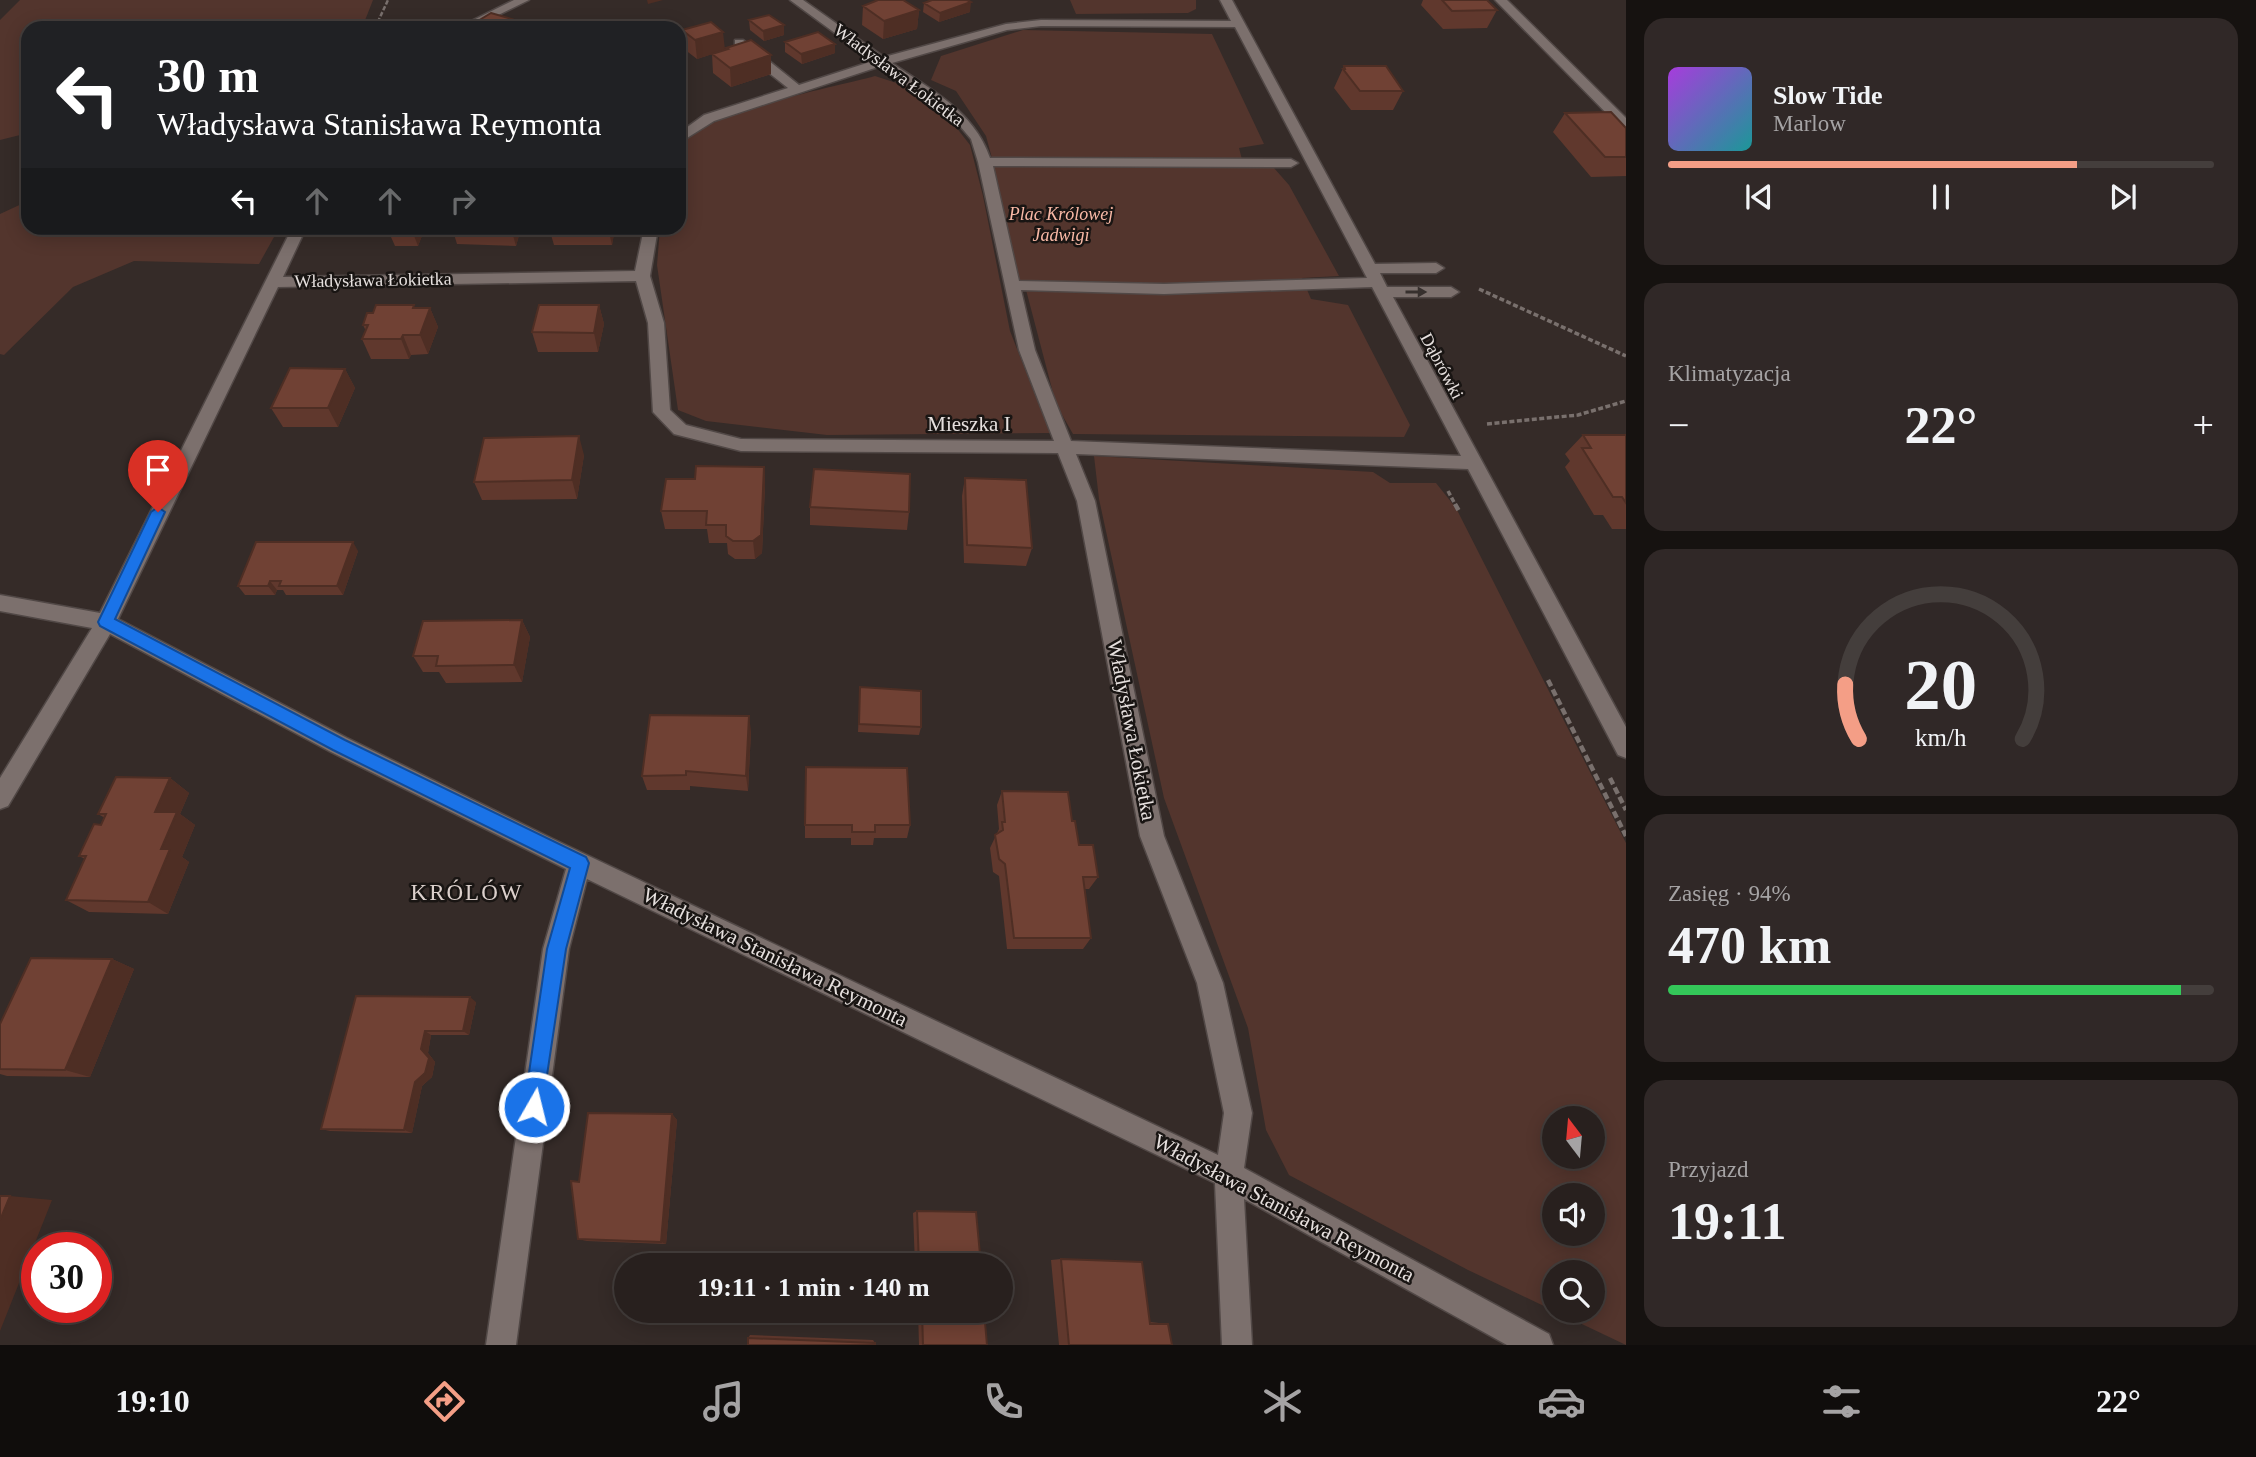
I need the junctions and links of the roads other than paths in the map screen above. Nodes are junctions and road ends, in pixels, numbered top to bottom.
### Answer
1 (523, 0) edge
2 (796, 0) edge
3 (1226, 0) edge
4 (1501, 0) edge
5 (478, 21) edge
6 (1239, 24) junction
7 (739, 43) edge
8 (884, 61) junction
9 (797, 89) junction
10 (1626, 125) edge
11 (686, 134) edge
12 (985, 162) junction
13 (1291, 163) dead end
14 (296, 235) edge
15 (650, 235) edge
16 (1436, 268) dead end
17 (642, 276) junction
18 (1375, 281) junction
19 (272, 282) junction
20 (1012, 285) junction
21 (1451, 292) dead end
22 (1065, 447) junction
23 (1472, 463) junction
24 (0, 603) edge
25 (106, 622) junction
26 (1626, 748) edge
27 (0, 799) edge
28 (580, 863) junction
29 (1229, 1175) junction
30 (501, 1345) edge
31 (1237, 1345) edge
32 (1538, 1345) edge

1 - 5 street
2 - 8 street, Władysława Łokietka
3 - 6 street, Dąbrówki
4 - 10 street
6 - 8 street
6 - 18 street, Dąbrówki
7 - 9 street
8 - 9 street
8 - 12 street, Władysława Łokietka
9 - 11 street
12 - 13 street
12 - 20 street, Władysława Łokietka
14 - 19 street
15 - 17 street, Mieszka I
16 - 18 street
17 - 19 street, Władysława Łokietka
17 - 22 street, Mieszka I
18 - 20 street
18 -> 21 street
18 - 23 street, Dąbrówki
19 - 25 street
20 - 22 street, Władysława Łokietka
22 - 23 street, Mieszka I
22 - 29 street, Władysława Łokietka
23 - 26 street, Dąbrówki
24 - 25 street, Władysława Stanisława Reymonta
25 - 27 street
25 - 28 street, Władysława Stanisława Reymonta
28 - 29 street, Władysława Stanisława Reymonta
28 - 30 street
29 - 31 street, Władysława Łokietka
29 - 32 street, Władysława Stanisława Reymonta

